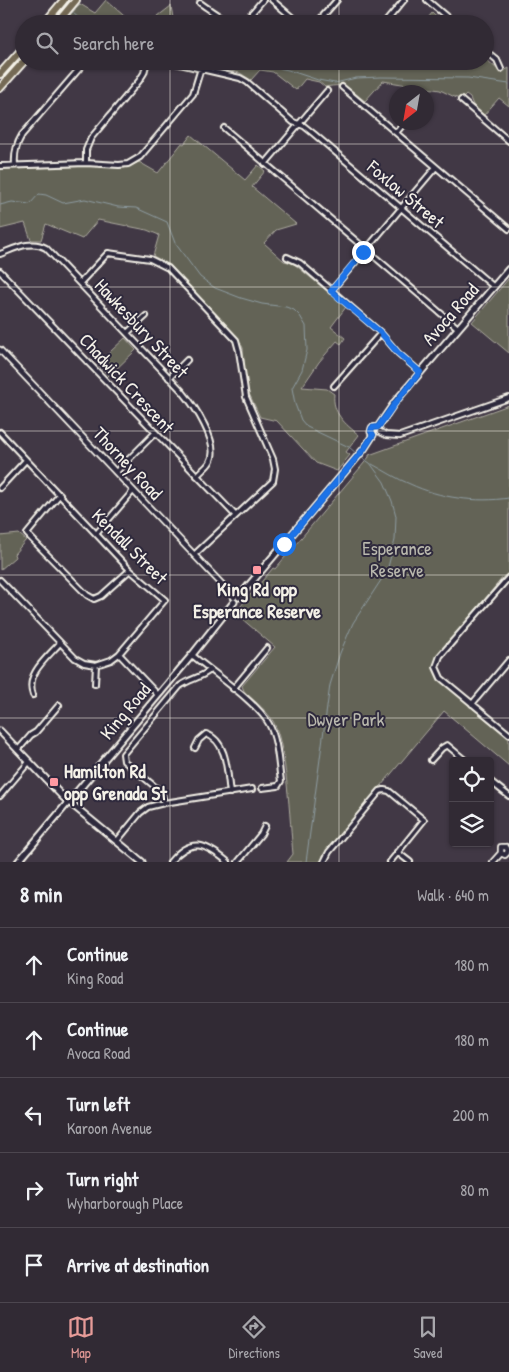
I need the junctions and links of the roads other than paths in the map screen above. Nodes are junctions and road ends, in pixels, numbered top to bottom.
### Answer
1 (64, 0) edge
2 (262, 0) edge
3 (272, 0) edge
4 (337, 0) edge
5 (404, 0) edge
6 (427, 0) edge
7 (74, 2) edge
8 (200, 2) dead end
9 (51, 15) edge
10 (63, 15) edge
11 (220, 15) edge
12 (248, 15) edge
13 (290, 15) edge
14 (324, 15) edge
15 (392, 15) edge
16 (444, 15) edge
17 (15, 57) edge
18 (494, 57) edge
19 (501, 68) dead end
20 (16, 70) edge
21 (78, 70) edge
22 (144, 70) edge
23 (200, 70) edge
24 (209, 70) edge
25 (0, 74) edge
26 (342, 87) dead end
27 (0, 88) edge
28 (327, 91) dead end
29 (462, 100) dead end
30 (299, 124) junction
31 (224, 128) dead end
32 (398, 130) edge
33 (396, 133) junction
34 (509, 141) edge
35 (86, 163) junction
36 (265, 164) junction
37 (15, 165) junction
38 (0, 166) edge
39 (436, 167) junction
40 (401, 208) junction
41 (509, 229) edge
42 (366, 249) junction
43 (0, 254) edge
44 (286, 257) dead end
45 (509, 269) edge
46 (0, 270) edge
47 (80, 283) junction
48 (494, 287) junction
49 (331, 291) junction
50 (146, 316) dead end
51 (458, 328) junction
52 (127, 333) junction
53 (381, 333) junction
54 (0, 350) edge
55 (187, 360) dead end
56 (420, 372) junction
57 (169, 378) junction
58 (334, 386) dead end
59 (509, 398) edge
60 (379, 430) junction
61 (0, 432) edge
62 (155, 433) junction
63 (356, 459) joint
64 (26, 460) junction
65 (116, 472) junction
66 (197, 476) junction
67 (0, 488) edge
68 (133, 491) junction
69 (60, 494) junction
70 (235, 515) junction
71 (97, 533) junction
72 (194, 555) junction
73 (130, 570) junction
74 (509, 577) edge
75 (0, 580) edge
76 (236, 599) junction
77 (60, 643) junction
78 (267, 648) dead end
79 (119, 654) junction
80 (192, 655) junction
81 (509, 660) edge
82 (96, 664) junction
83 (210, 670) junction
84 (95, 684) dead end
85 (233, 689) junction
86 (33, 695) dead end
87 (158, 695) junction
88 (472, 704) junction
89 (59, 705) dead end
90 (0, 731) edge
91 (509, 734) edge
92 (195, 748) dead end
93 (18, 750) junction
94 (461, 757) edge
95 (431, 760) dead end
96 (29, 762) junction
97 (494, 785) edge
98 (262, 788) dead end
99 (252, 789) dead end
100 (230, 793) junction
101 (0, 796) edge
102 (509, 796) edge
103 (69, 802) junction
104 (164, 803) junction
105 (265, 826) dead end
106 (117, 841) junction
107 (508, 845) edge
108 (397, 852) junction
109 (501, 853) junction
110 (508, 854) edge
111 (18, 862) edge
112 (142, 862) edge
113 (170, 862) edge
114 (228, 862) edge
115 (238, 862) edge
116 (324, 862) edge
117 (390, 862) edge
118 (410, 862) edge
119 (493, 862) edge

1 - 9 highway
2 - 12 street
3 - 13 street
4 - 14 street
5 - 15 street
6 - 16 street
7 - 10 highway
8 - 11 street
17 - 25 highway
18 - 19 street
20 - 27 highway
21 - 37 street
22 - 35 street
23 - 35 street
24 - 30 street, Foxlow Street
26 - 33 street
28 - 30 street
29 - 34 street
30 - 36 street
30 - 40 street, Foxlow Street
31 - 36 street
32 - 33 street
33 - 39 street
35 - 37 street
36 - 42 street
37 - 38 street
39 - 40 street
39 - 41 street
40 - 42 street
40 - 48 street, Foxlow Street
42 - 49 street
42 - 51 street
43 - 47 street, Hawkesbury Street
44 - 49 street
45 - 48 main road, Avoca Road
46 - 62 street, Chadwick Crescent
47 - 52 street, Hawkesbury Street
47 - 70 street
48 - 51 main road, Avoca Road
49 - 53 street
50 - 52 street
51 - 56 main road, Avoca Road
52 - 57 street, Hawkesbury Street
53 - 56 street
53 - 58 street
54 - 65 street, Thorney Road
55 - 57 street
56 - 60 main road, Avoca Road
57 - 66 street, Hawkesbury Street
59 - 60 street
60 - 63 main road, Avoca Road
61 - 64 street, Kendall Street
62 - 65 street
62 - 66 street, Chadwick Crescent
63 - 76 main road, King Road
64 - 67 street
64 - 69 street, Kendall Street
65 - 68 street, Thorney Road
66 - 70 street, Chadwick Crescent
68 - 71 street
68 - 72 street, Thorney Road
69 - 71 street, Kendall Street
69 - 73 street
70 - 72 street
71 - 73 street, Kendall Street
72 - 76 street, Thorney Road
73 - 79 street, Kendall Street
74 - 88 street
75 - 77 street
76 - 80 main road, King Road
77 - 82 street
77 - 86 street
78 - 85 street
79 - 82 street
79 - 87 street
80 - 83 street
80 - 87 main road, King Road
81 - 88 street
82 - 84 street
83 - 85 street
83 - 104 street
85 - 98 street
87 - 103 main road, King Road
88 - 91 street
89 - 93 street
90 - 93 main road
92 - 100 street
93 - 96 main road
94 - 95 street
96 - 101 street
96 - 103 main road
97 - 102 street
99 - 100 street
100 - 104 street
103 - 106 main road
103 - 111 main road, King Road
104 - 106 street
105 - 115 street
106 - 112 main road
107 - 109 street
107 - 110 street
108 - 116 street
108 - 117 street
108 - 118 street
109 - 110 street
109 - 119 street
113 - 114 street

